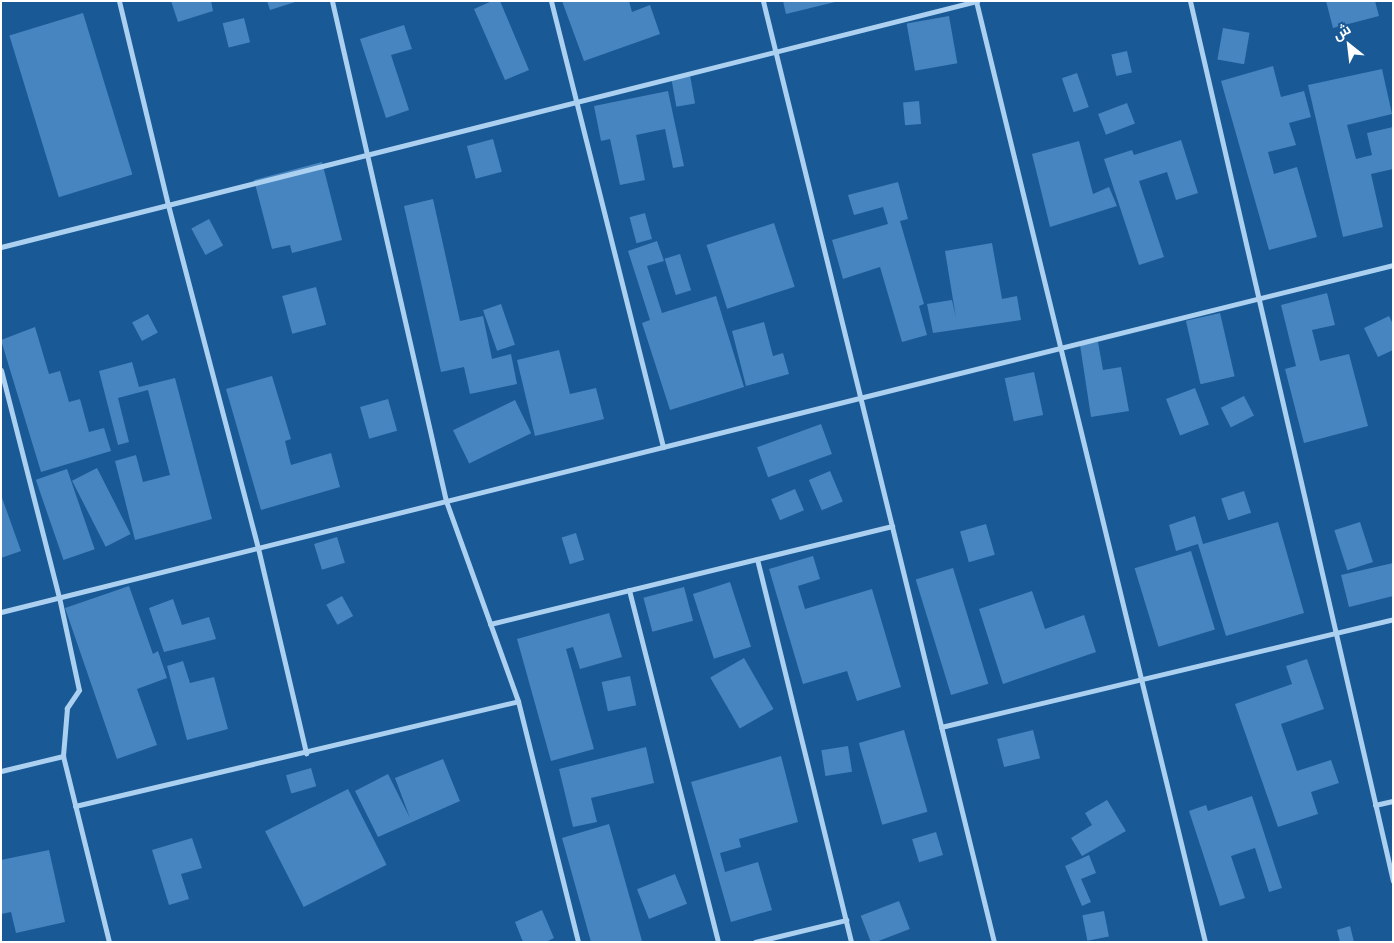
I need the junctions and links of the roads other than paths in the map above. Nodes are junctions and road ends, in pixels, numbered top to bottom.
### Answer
1 (119, 1) edge
2 (332, 1) edge
3 (551, 1) edge
4 (763, 1) edge
5 (976, 1) edge
6 (1190, 1) edge
7 (775, 52) junction
8 (576, 103) junction
9 (367, 155) junction
10 (168, 205) junction
11 (1, 247) edge
12 (1393, 265) edge
13 (1259, 298) junction
14 (1062, 347) junction
15 (1, 370) edge
16 (860, 398) junction
17 (663, 447) junction
18 (446, 501) junction
19 (892, 526) junction
20 (258, 548) junction
21 (757, 559) junction
22 (629, 590) junction
23 (60, 597) junction
24 (1, 612) edge
25 (1393, 619) edge
26 (490, 624) junction
27 (1336, 632) junction
28 (1141, 678) junction
29 (518, 701) junction
30 (941, 727) junction
31 (306, 753) junction
32 (63, 756) junction
33 (1, 771) edge
34 (1393, 801) edge
35 (1376, 805) junction
36 (75, 806) junction
37 (1393, 881) edge
38 (846, 920) junction
39 (109, 942) edge
40 (578, 942) edge
41 (718, 942) edge
42 (755, 942) edge
43 (851, 942) edge
44 (994, 942) edge
45 (1205, 942) edge

1 - 10 street
2 - 9 street
3 - 8 street
4 - 7 street
5 - 7 street
5 - 14 street
6 - 13 street
7 - 8 street
7 - 16 street
8 - 9 street
8 - 17 street
9 - 10 street
9 - 18 street
10 - 11 street
10 - 20 street
12 - 13 street
13 - 14 street
13 - 27 street
14 - 16 street
14 - 28 street
15 - 23 street
16 - 17 street
16 - 19 street
17 - 18 street
18 - 20 street
18 - 26 street
19 - 21 street
19 - 30 street
20 - 23 street
20 - 31 street
21 - 22 street
21 - 38 street
22 - 26 street
22 - 41 street
23 - 24 street
23 - 32 street
25 - 27 street
26 - 29 street
27 - 28 street
27 - 35 street
28 - 30 street
28 - 45 street
29 - 31 street
29 - 40 street
30 - 44 street
31 - 36 street
32 - 33 street
32 - 36 street
34 - 35 street
35 - 37 street
36 - 39 street
38 - 42 street
38 - 43 street

